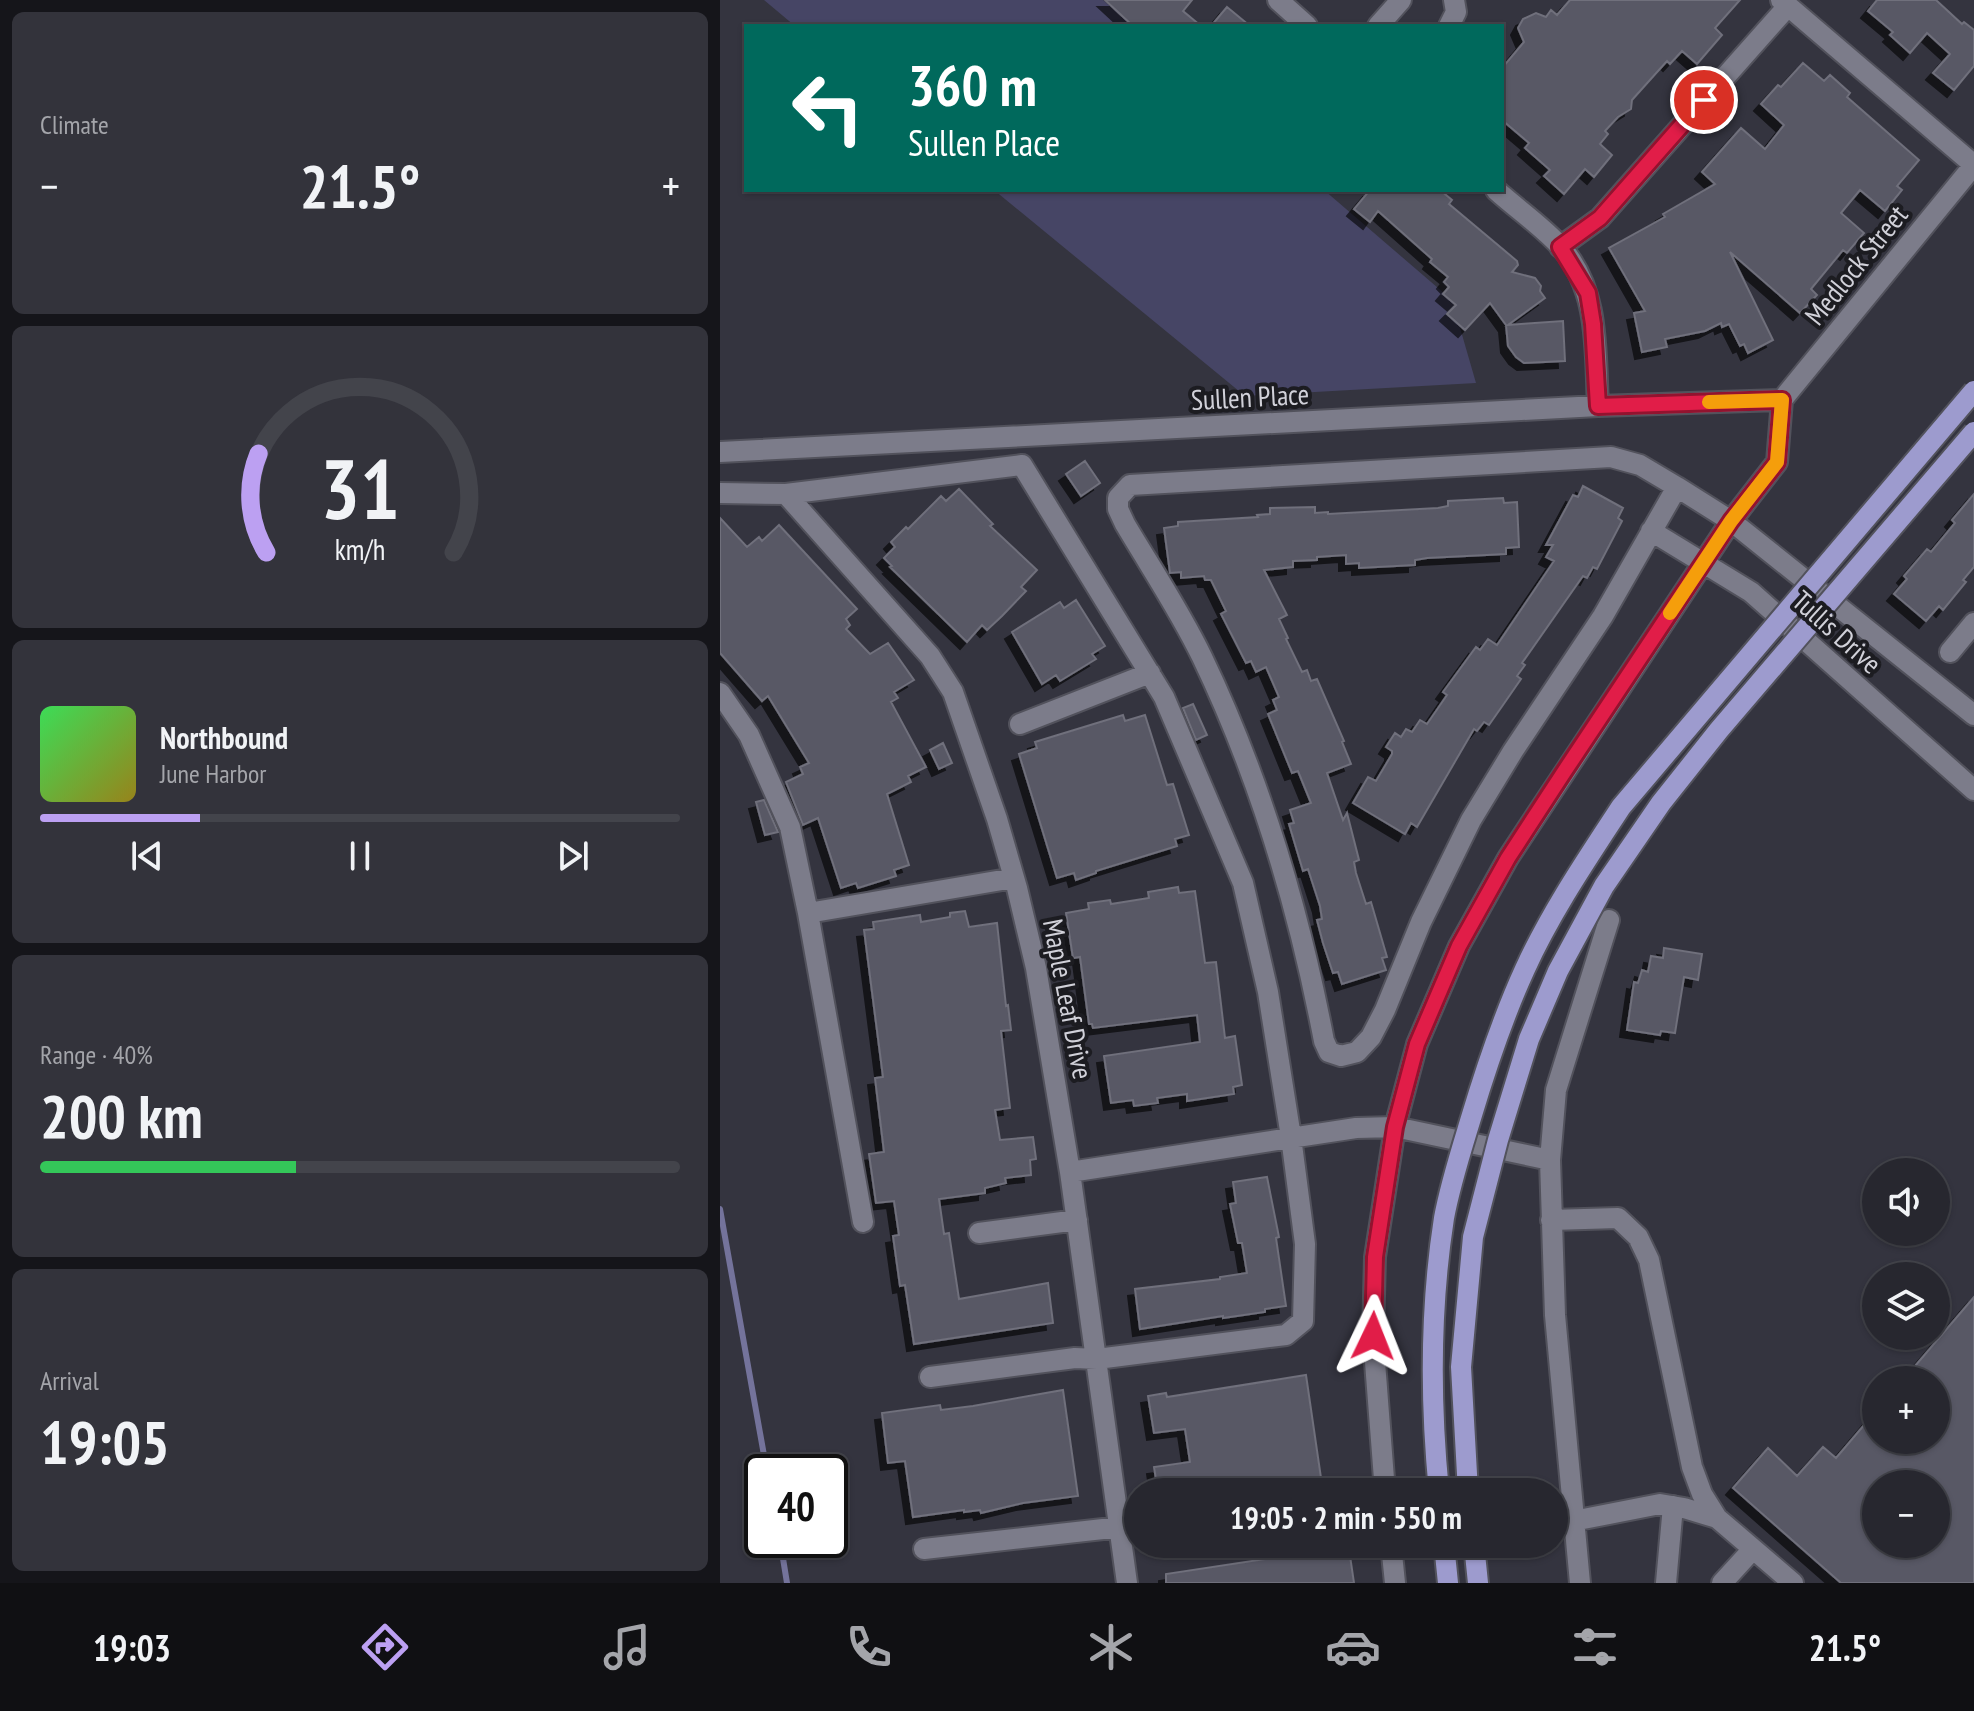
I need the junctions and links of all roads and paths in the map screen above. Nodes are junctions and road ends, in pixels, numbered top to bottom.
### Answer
1 (1278, 0) edge
2 (1401, 0) edge
3 (1454, 0) edge
4 (1784, 3) edge
5 (1305, 24) edge
6 (1380, 24) edge
7 (1450, 24) edge
8 (1974, 165) edge
9 (1498, 192) edge
10 (1560, 247) junction
11 (1974, 391) edge
12 (1782, 400) junction
13 (1598, 406) junction
14 (1974, 432) edge
15 (720, 452) edge
16 (1677, 487) junction
17 (720, 493) edge
18 (786, 494) junction
19 (1731, 521) junction
20 (1651, 531) junction
21 (1703, 563) junction
22 (1974, 623) edge
23 (1950, 652) dead end
24 (1150, 673) junction
25 (720, 693) edge
26 (1974, 715) edge
27 (1020, 724) dead end
28 (1974, 790) edge
29 (1014, 878) junction
30 (808, 913) junction
31 (1609, 920) dead end
32 (1395, 1127) junction
33 (1291, 1137) junction
34 (1550, 1160) junction
35 (1070, 1172) junction
36 (1077, 1220) junction
37 (1551, 1220) junction
38 (863, 1222) dead end
39 (979, 1233) dead end
40 (1097, 1359) junction
41 (930, 1377) dead end
42 (1384, 1478) edge
43 (1438, 1478) edge
44 (1467, 1478) edge
45 (1673, 1506) junction
46 (1124, 1518) edge
47 (1717, 1518) junction
48 (1573, 1521) junction
49 (1124, 1536) edge
50 (924, 1549) dead end
51 (1753, 1549) junction
52 (1127, 1558) edge
53 (1392, 1558) edge
54 (1445, 1558) edge
55 (1475, 1558) edge
56 (1127, 1583) edge
57 (1395, 1583) edge
58 (1448, 1583) edge
59 (1478, 1583) edge
60 (1580, 1583) edge
61 (1666, 1583) edge
62 (1722, 1583) edge
63 (1793, 1583) edge

1 - 5 street
2 - 6 street
3 - 7 street
4 - 8 street
4 - 10 street
8 - 12 street, Medlock Street
9 - 10 street
10 - 13 street
11 - 43 main road, bridge
12 - 13 street, Sullen Place
12 - 19 street
13 - 15 street, Sullen Place
14 - 44 main road, bridge
16 - 19 street, Tullis Drive
16 - 20 street
16 - 20 street, Tullis Drive
17 - 18 street
18 - 24 street
18 - 29 street, Maple Leaf Drive
19 - 21 street
19 - 26 street, Tullis Drive
20 - 21 street, Tullis Drive
21 - 28 street, Tullis Drive
21 - 32 street
22 - 23 street
24 - 27 street
24 - 33 street
25 - 30 street
29 - 30 street
29 - 35 street, Maple Leaf Drive
30 - 38 street
31 - 34 street
32 - 33 street
32 - 34 street
32 - 42 street
33 - 35 street
33 - 40 street
34 - 37 street
35 - 36 street, Maple Leaf Drive
36 - 39 street
36 - 40 street, Maple Leaf Drive
37 - 47 street
37 - 48 street
40 - 41 street
40 - 46 street, Maple Leaf Drive
45 - 47 street
45 - 48 street
45 - 61 street
47 - 51 street
48 - 60 street
49 - 50 street
51 - 62 street
51 - 63 street
52 - 56 street, Maple Leaf Drive
53 - 57 street
54 - 58 main road
55 - 59 main road

